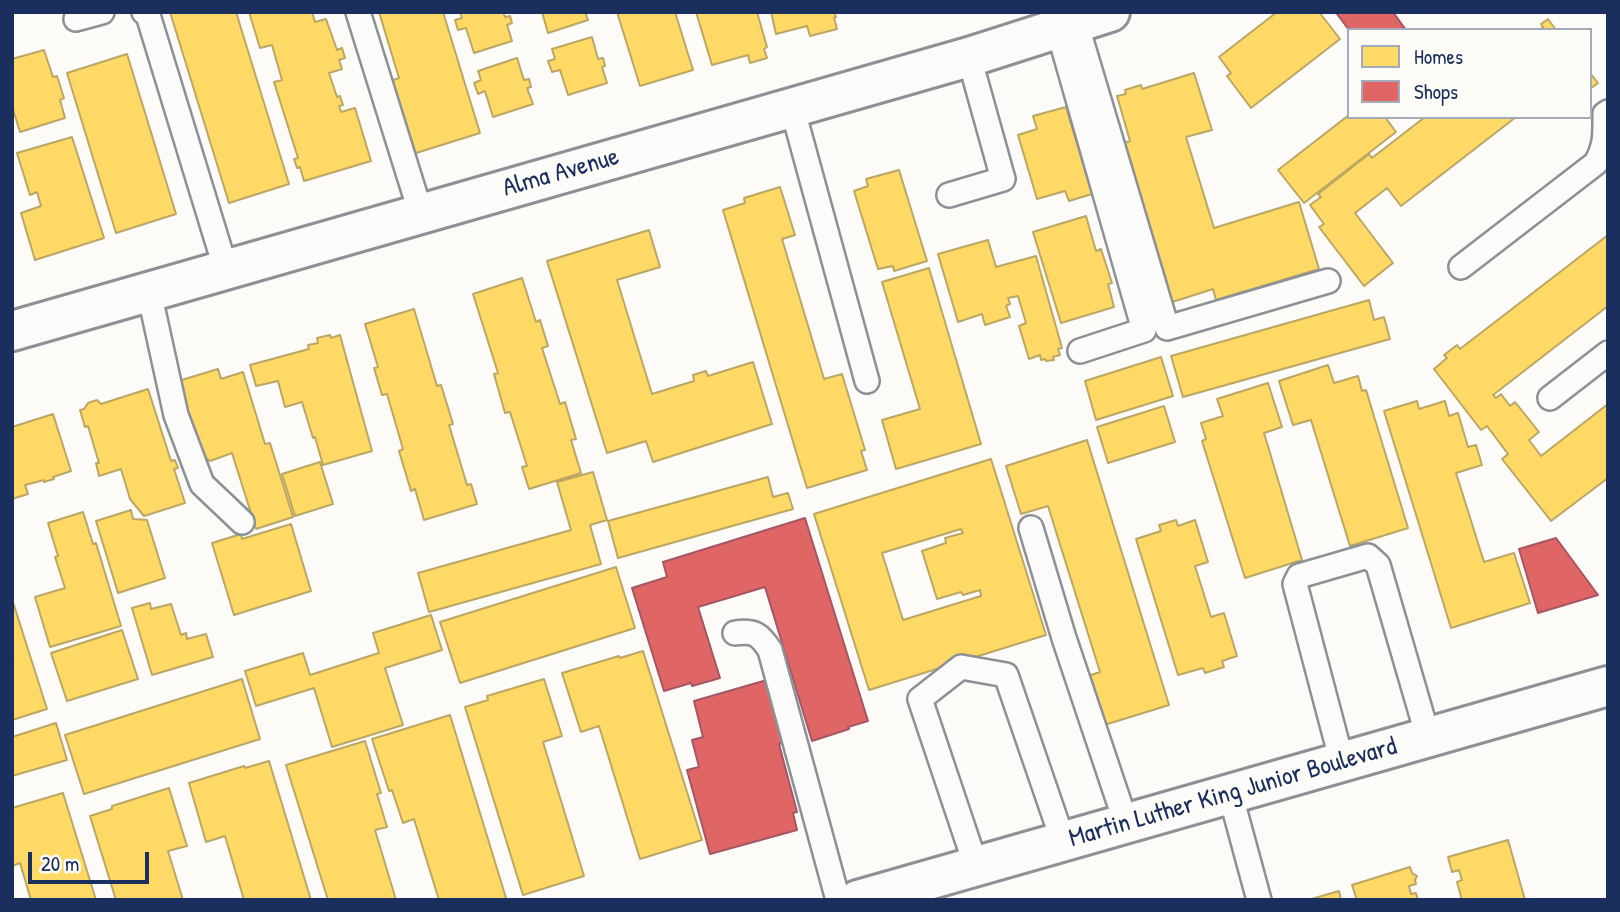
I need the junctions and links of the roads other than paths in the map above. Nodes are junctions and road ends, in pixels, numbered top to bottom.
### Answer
1 (102, 12) edge
2 (144, 12) edge
3 (358, 12) edge
4 (76, 19) dead end
5 (1081, 22) edge
6 (969, 57) junction
7 (792, 107) junction
8 (1608, 112) edge
9 (949, 195) dead end
10 (421, 214) junction
11 (1461, 267) dead end
12 (226, 270) junction
13 (1328, 281) dead end
14 (149, 292) junction
15 (12, 331) edge
16 (1080, 351) dead end
17 (1608, 353) edge
18 (867, 380) dead end
19 (1550, 398) dead end
20 (242, 522) dead end
21 (1031, 528) dead end
22 (735, 633) dead end
23 (1608, 685) edge
24 (1428, 737) junction
25 (1342, 762) junction
26 (1230, 793) junction
27 (1126, 823) junction
28 (1063, 841) junction
29 (976, 866) junction
30 (838, 900) edge
31 (858, 900) edge
32 (1259, 900) edge

1 - 4 lane
2 - 12 lane
3 - 10 lane
5 - 6 street, Alma Avenue
5 - 13 lane
5 - 16 lane
6 - 7 street, Alma Avenue
6 - 9 lane
7 - 10 street, Alma Avenue
7 - 18 lane
8 - 11 lane
10 - 12 street, Alma Avenue
12 - 14 street, Alma Avenue
14 - 15 street, Alma Avenue
14 - 20 lane
17 - 19 lane
21 - 27 lane
22 - 30 lane
23 - 24 street, Martin Luther King Junior Boulevard
24 - 25 street, Martin Luther King Junior Boulevard
24 - 25 lane
25 - 26 street, Martin Luther King Junior Boulevard
26 - 27 street, Martin Luther King Junior Boulevard
26 - 32 lane
27 - 28 street, Martin Luther King Junior Boulevard
28 - 29 street, Martin Luther King Junior Boulevard
28 - 29 lane
29 - 31 street, Martin Luther King Junior Boulevard

